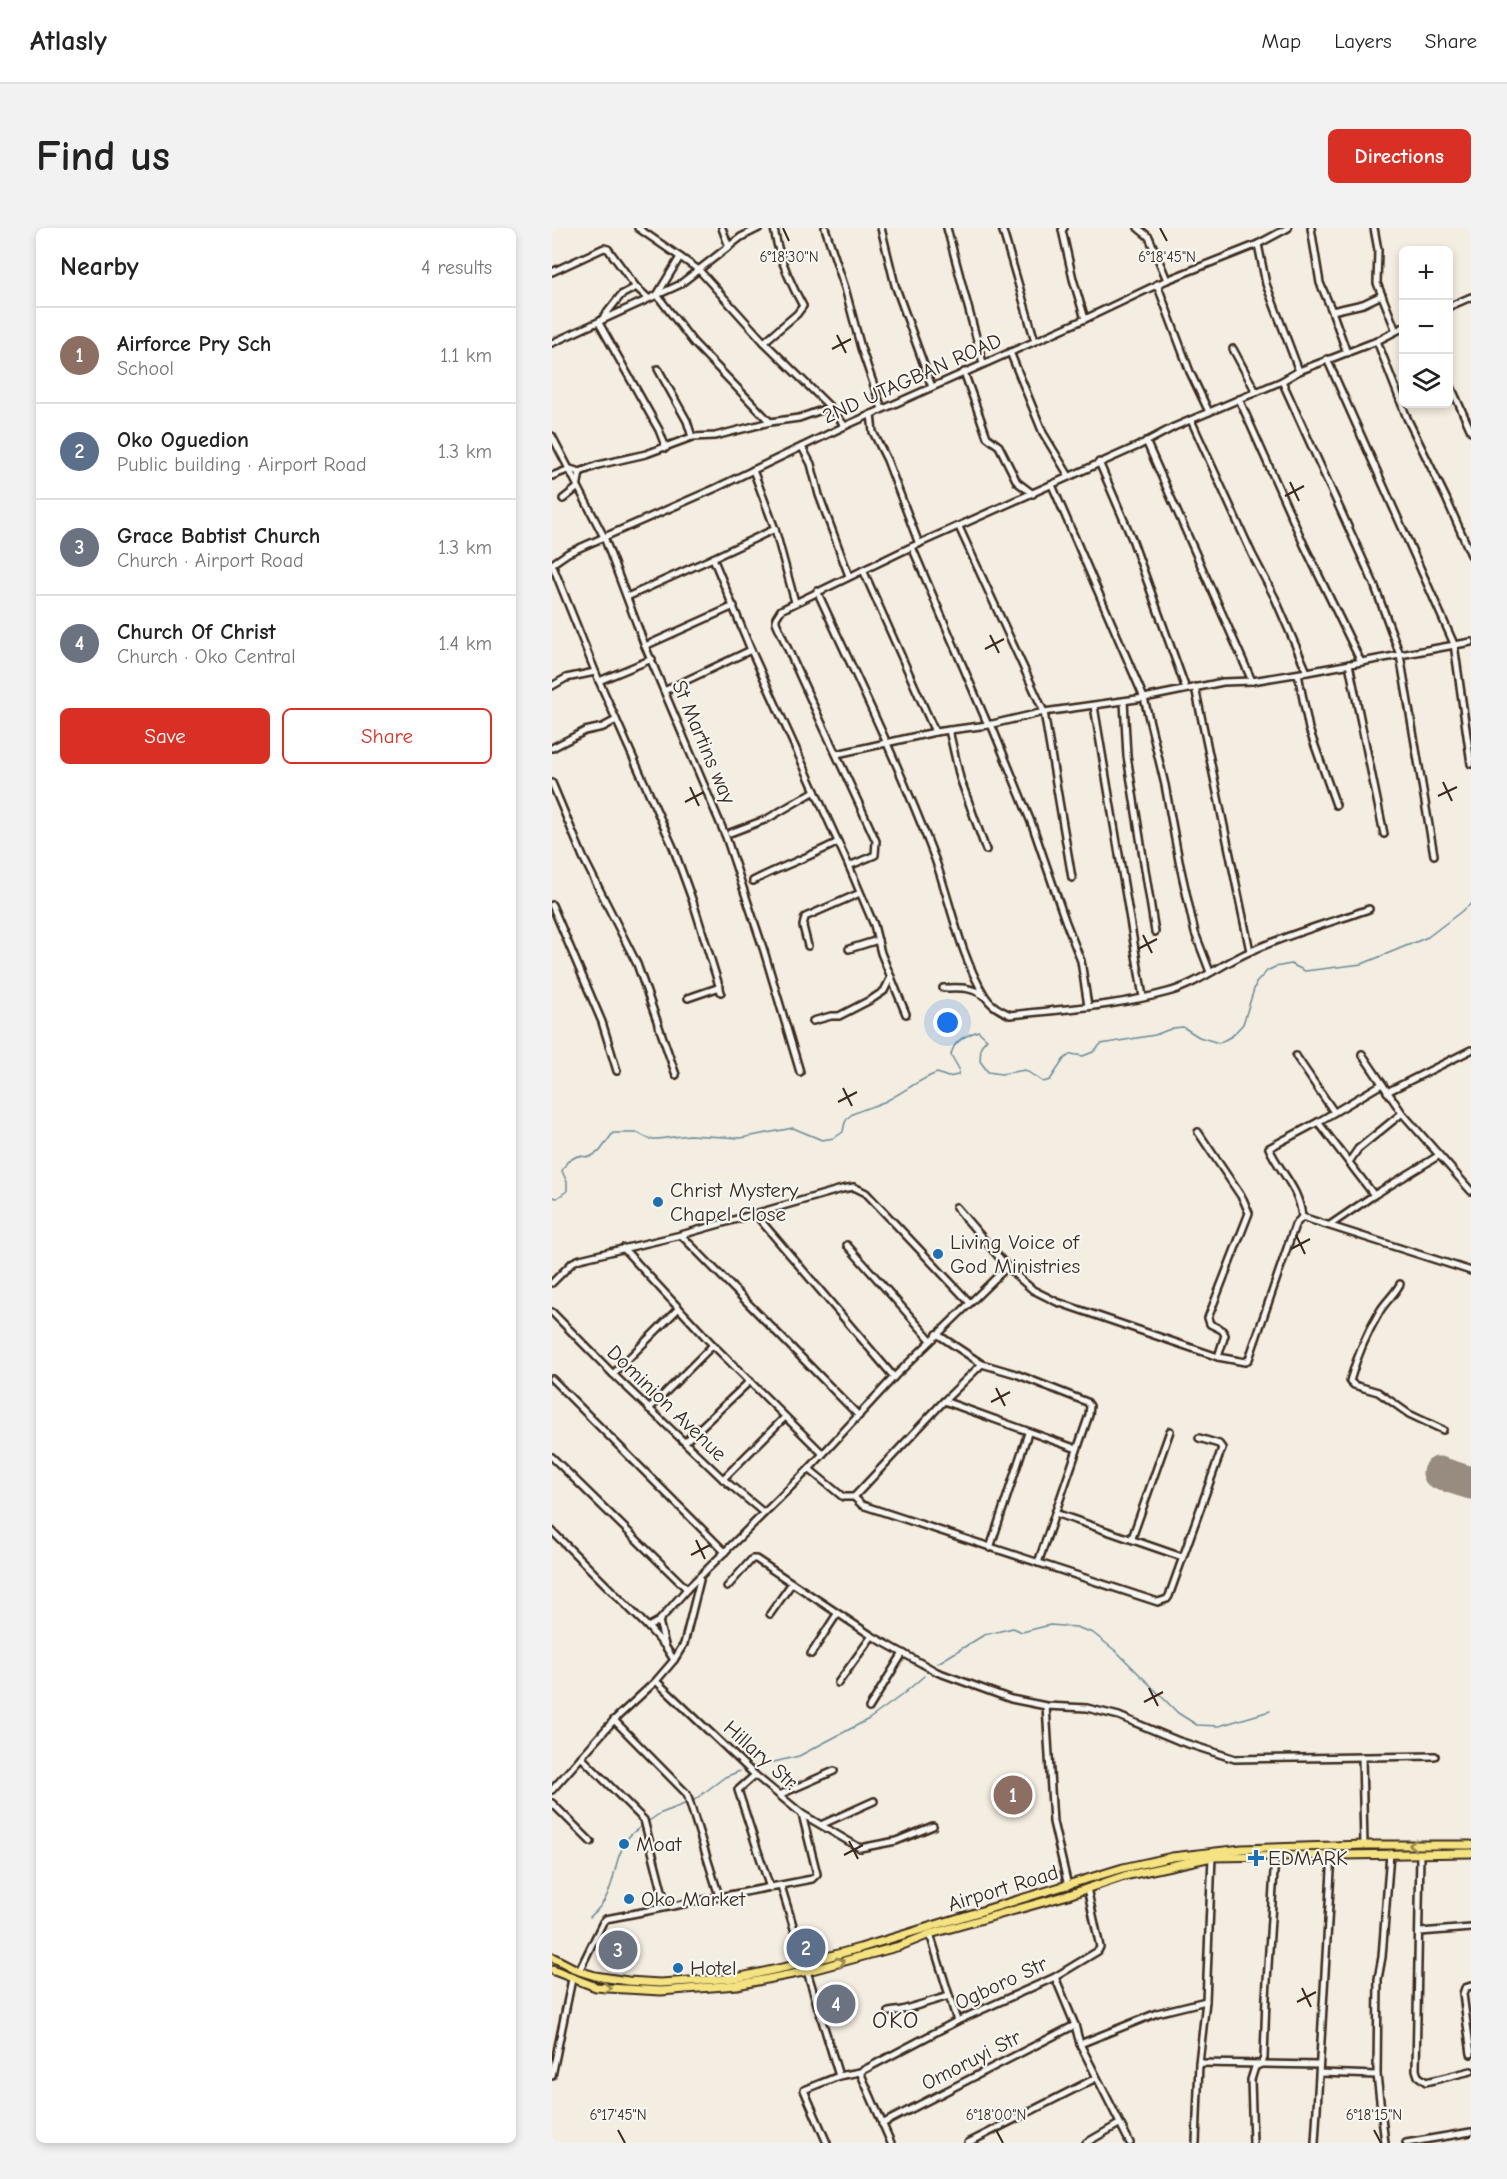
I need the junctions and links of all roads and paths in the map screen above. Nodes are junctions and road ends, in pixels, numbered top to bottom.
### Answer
1 (638, 228) edge
2 (722, 228) edge
3 (759, 228) edge
4 (774, 228) edge
5 (825, 228) edge
6 (881, 228) edge
7 (947, 228) edge
8 (1002, 228) edge
9 (1054, 228) edge
10 (1138, 228) edge
11 (1288, 228) edge
12 (1311, 228) edge
13 (1374, 228) edge
14 (1063, 229) edge
15 (1258, 244) junction
16 (729, 246) junction
17 (680, 257) junction
18 (699, 270) junction
19 (552, 272) edge
20 (1167, 280) junction
21 (1157, 284) junction
22 (636, 287) junction
23 (657, 295) junction
24 (1382, 295) junction
25 (648, 298) junction
26 (1469, 298) edge
27 (1453, 305) edge
28 (1471, 306) edge
29 (1332, 311) junction
30 (1085, 319) junction
31 (599, 323) junction
32 (1399, 329) edge
33 (1396, 330) junction
34 (1035, 341) junction
35 (1377, 341) junction
36 (764, 342) junction
37 (552, 344) edge
38 (1233, 349) dead end
39 (1010, 352) junction
40 (1347, 353) junction
41 (1326, 359) junction
42 (983, 363) junction
43 (658, 369) dead end
44 (1299, 371) junction
45 (964, 372) junction
46 (1282, 381) junction
47 (932, 387) junction
48 (1453, 389) edge
49 (1256, 392) junction
50 (1239, 399) junction
51 (830, 407) junction
52 (882, 409) junction
53 (1209, 412) junction
54 (871, 414) junction
55 (1191, 420) junction
56 (770, 422) junction
57 (845, 426) junction
58 (1471, 431) edge
59 (552, 436) edge
60 (692, 437) junction
61 (1146, 441) junction
62 (802, 447) junction
63 (666, 448) junction
64 (1099, 462) junction
65 (570, 469) junction
66 (753, 470) junction
67 (580, 472) junction
68 (552, 476) edge
69 (1069, 476) junction
70 (577, 484) junction
71 (1052, 485) junction
72 (1033, 494) junction
73 (562, 499) dead end
74 (959, 527) junction
75 (775, 529) junction
76 (604, 537) junction
77 (919, 544) junction
78 (912, 547) junction
79 (1471, 555) edge
80 (713, 558) junction
81 (552, 564) edge
82 (863, 570) junction
83 (849, 576) junction
84 (817, 591) junction
85 (627, 597) junction
86 (795, 602) junction
87 (734, 606) junction
88 (1471, 642) edge
89 (1454, 644) junction
90 (645, 646) junction
91 (751, 650) junction
92 (1400, 655) junction
93 (652, 659) junction
94 (1361, 662) junction
95 (1349, 664) junction
96 (595, 672) junction
97 (1308, 672) junction
98 (1298, 674) junction
99 (599, 681) junction
100 (1252, 681) junction
101 (552, 686) edge
102 (1195, 687) junction
103 (1186, 689) junction
104 (664, 691) junction
105 (1144, 698) junction
106 (1124, 701) junction
107 (1094, 706) junction
108 (1044, 712) junction
109 (616, 720) junction
110 (989, 724) junction
111 (949, 730) junction
112 (935, 732) junction
113 (888, 742) junction
114 (552, 748) edge
115 (837, 754) junction
116 (1471, 764) edge
117 (552, 783) edge
118 (815, 791) junction
119 (1336, 805) dead end
120 (730, 833) dead end
121 (1384, 834) dead end
122 (838, 842) junction
123 (986, 850) dead end
124 (1434, 855) dead end
125 (849, 866) junction
126 (1072, 878) dead end
127 (753, 881) dead end
128 (860, 893) junction
129 (552, 905) edge
130 (1369, 909) dead end
131 (1155, 932) dead end
132 (878, 940) junction
133 (808, 946) dead end
134 (849, 949) dead end
135 (1250, 951) junction
136 (1210, 972) junction
137 (891, 977) junction
138 (943, 988) dead end
139 (1143, 997) junction
140 (688, 998) dead end
141 (986, 998) junction
142 (1088, 1006) junction
143 (906, 1014) dead end
144 (813, 1021) dead end
145 (1471, 1050) edge
146 (1362, 1054) dead end
147 (1296, 1056) dead end
148 (617, 1071) dead end
149 (800, 1072) dead end
150 (676, 1075) dead end
151 (1382, 1084) junction
152 (1387, 1092) junction
153 (1334, 1113) junction
154 (1401, 1114) dead end
155 (1318, 1122) junction
156 (1198, 1132) dead end
157 (1438, 1156) junction
158 (1349, 1162) junction
159 (1471, 1191) edge
160 (1374, 1195) junction
161 (956, 1208) dead end
162 (756, 1215) junction
163 (1302, 1217) junction
164 (1330, 1225) junction
165 (681, 1235) junction
166 (848, 1245) dead end
167 (623, 1248) junction
168 (1007, 1267) junction
169 (1471, 1271) edge
170 (552, 1283) edge
171 (1400, 1284) dead end
172 (970, 1303) junction
173 (679, 1308) junction
174 (552, 1312) edge
175 (937, 1334) junction
176 (931, 1340) junction
177 (713, 1345) junction
178 (1218, 1357) junction
179 (982, 1364) junction
180 (613, 1374) junction
181 (894, 1377) junction
182 (552, 1379) edge
183 (750, 1381) junction
184 (944, 1401) junction
185 (649, 1408) junction
186 (859, 1416) junction
187 (785, 1417) junction
188 (1443, 1430) dead end
189 (1170, 1431) dead end
190 (1028, 1433) junction
191 (1199, 1438) dead end
192 (685, 1442) junction
193 (1077, 1449) junction
194 (822, 1453) junction
195 (552, 1457) edge
196 (809, 1468) junction
197 (723, 1479) junction
198 (854, 1497) junction
199 (764, 1513) junction
200 (1055, 1513) junction
201 (552, 1530) edge
202 (1132, 1538) junction
203 (990, 1548) junction
204 (724, 1552) junction
205 (1182, 1557) junction
206 (1038, 1563) junction
207 (700, 1578) junction
208 (792, 1583) junction
209 (727, 1587) dead end
210 (687, 1589) junction
211 (771, 1614) dead end
212 (837, 1614) junction
213 (659, 1621) junction
214 (648, 1627) junction
215 (872, 1636) junction
216 (665, 1646) junction
217 (903, 1653) junction
218 (811, 1654) dead end
219 (674, 1660) junction
220 (656, 1682) junction
221 (838, 1683) dead end
222 (1046, 1706) junction
223 (869, 1708) dead end
224 (614, 1720) junction
225 (1435, 1756) dead end
226 (581, 1757) junction
227 (1362, 1758) junction
228 (834, 1771) dead end
229 (754, 1775) junction
230 (552, 1790) edge
231 (779, 1795) junction
232 (874, 1801) dead end
233 (552, 1803) edge
234 (802, 1814) junction
235 (823, 1824) junction
236 (933, 1827) dead end
237 (591, 1842) dead end
238 (1364, 1845) junction
239 (1471, 1845) edge
240 (1390, 1853) junction
241 (1471, 1853) edge
242 (1332, 1854) junction
243 (1420, 1854) junction
244 (1275, 1856) junction
245 (1212, 1857) junction
246 (781, 1886) junction
247 (1068, 1886) junction
248 (770, 1888) junction
249 (1087, 1888) junction
250 (719, 1896) junction
251 (666, 1906) junction
252 (1471, 1928) edge
253 (1420, 1932) junction
254 (930, 1934) junction
255 (552, 1957) edge
256 (805, 1964) junction
257 (552, 1970) edge
258 (579, 1971) junction
259 (808, 1971) junction
260 (1055, 1977) junction
261 (572, 1979) junction
262 (1471, 1986) edge
263 (949, 1996) junction
264 (1206, 2001) junction
265 (889, 2012) dead end
266 (957, 2021) junction
267 (1075, 2025) junction
268 (1080, 2044) junction
269 (554, 2052) edge
270 (1471, 2054) edge
271 (1200, 2063) junction
272 (1261, 2064) junction
273 (1318, 2065) junction
274 (1471, 2071) edge
275 (860, 2072) junction
276 (1320, 2073) junction
277 (1377, 2075) junction
278 (552, 2076) edge
279 (839, 2076) junction
280 (1096, 2078) junction
281 (882, 2124) junction
282 (1119, 2124) junction
283 (1471, 2132) edge
284 (827, 2143) edge
285 (891, 2143) edge
286 (968, 2143) edge
287 (1086, 2143) edge
288 (1130, 2143) edge
289 (1196, 2143) edge
290 (1253, 2143) edge
291 (1315, 2143) edge
292 (1384, 2143) edge
293 (1406, 2143) edge

1 - 17 street
2 - 16 street
3 - 16 street
4 - 36 street
5 - 52 street
6 - 47 street
7 - 42 street
8 - 34 street
9 - 14 street
10 - 20 street
11 - 15 street, 2ND UTAGBAN ROAD
12 - 29 street
13 - 24 street
14 - 30 street
15 - 20 street, 2ND UTAGBAN ROAD
15 - 44 street
16 - 18 street
17 - 18 street
17 - 23 street
18 - 23 street
18 - 36 street
19 - 22 street
20 - 21 street, 2ND UTAGBAN ROAD
21 - 30 street, 2ND UTAGBAN ROAD
21 - 53 street
22 - 25 street
22 - 31 street
23 - 25 street
23 - 56 street
24 - 29 street
24 - 33 street
25 - 31 street
26 - 27 street
26 - 28 street
29 - 40 street
30 - 34 street, 2ND UTAGBAN ROAD
31 - 37 street
31 - 63 street
32 - 33 street
33 - 35 street
34 - 39 street, 2ND UTAGBAN ROAD
35 - 40 street
35 - 79 street
36 - 51 street
38 - 49 street
39 - 42 street, 2ND UTAGBAN ROAD
39 - 69 street
40 - 41 street
41 - 44 street
41 - 89 street
42 - 45 street, 2ND UTAGBAN ROAD
43 - 60 street
44 - 46 street
45 - 47 street, 2ND UTAGBAN ROAD
45 - 72 street
46 - 49 street
46 - 92 street
47 - 52 street, 2ND UTAGBAN ROAD
48 - 58 street
49 - 50 street
50 - 53 street
50 - 94 street
51 - 56 street
51 - 57 street
52 - 54 street, 2ND UTAGBAN ROAD
53 - 55 street
54 - 57 street, 2ND UTAGBAN ROAD
54 - 77 street
55 - 61 street
55 - 97 street
56 - 60 street
57 - 62 street, 2ND UTAGBAN ROAD
59 - 65 street, St Martins way
60 - 63 street
61 - 64 street
61 - 100 street
62 - 66 street, 2ND UTAGBAN ROAD
62 - 83 street
63 - 67 street
64 - 69 street
64 - 103 street
65 - 67 street
65 - 68 street
65 - 70 street, St Martins way
66 - 75 street
66 - 76 street, 2ND UTAGBAN ROAD
67 - 70 street
69 - 71 street
70 - 73 street
70 - 76 street, St Martins way
71 - 72 street
71 - 105 street
72 - 74 street
74 - 77 street
74 - 108 street
75 - 80 street
75 - 86 street
76 - 81 street, 2ND UTAGBAN ROAD
76 - 85 street, St Martins way
77 - 78 street
78 - 82 street
78 - 110 street
80 - 85 street
80 - 87 street
81 - 96 street
82 - 83 street
82 - 112 street
83 - 84 street
84 - 86 street
84 - 113 street
85 - 90 street, St Martins way
86 - 115 street
87 - 90 street
87 - 91 street
88 - 89 street
89 - 92 street
89 - 116 street
90 - 93 street, St Martins way
91 - 104 street
91 - 118 street
92 - 94 street
92 - 124 street
93 - 99 street
93 - 104 street, St Martins way
94 - 95 street
95 - 97 street
95 - 121 street
96 - 99 street
96 - 101 street
97 - 98 street
98 - 100 street
98 - 119 street
99 - 109 street
100 - 102 street
102 - 103 street
102 - 135 street
103 - 105 street
104 - 149 street, St Martins way
105 - 106 street
105 - 136 street
106 - 107 street
106 - 131 street
107 - 108 street
107 - 139 street
108 - 110 street
108 - 126 street
109 - 114 street
109 - 140 street
110 - 111 street
110 - 142 street
111 - 112 street
111 - 123 street
112 - 113 street
113 - 115 street
113 - 141 street
115 - 125 street
117 - 150 street
118 - 120 street
118 - 122 street
122 - 125 street
122 - 127 street
125 - 128 street
128 - 132 street
128 - 133 street
129 - 148 street
130 - 135 street
132 - 134 street
132 - 137 street
135 - 136 street
136 - 139 street
137 - 143 street
137 - 144 street
138 - 141 street
139 - 142 street
141 - 142 street
145 - 152 street
146 - 151 street
147 - 153 street
151 - 152 street
151 - 153 street
152 - 157 street
153 - 155 street
154 - 158 street
155 - 158 street
155 - 163 street
156 - 178 street
157 - 159 street
157 - 160 street
158 - 160 street
160 - 164 street
161 - 168 street
162 - 165 street
162 - 172 street
162 - 181 street
163 - 164 street
163 - 178 street
164 - 169 street
165 - 167 street
165 - 186 street
166 - 176 street
167 - 170 street
167 - 173 street
168 - 172 street
168 - 178 street
171 - 188 street
172 - 175 street
173 - 177 street
173 - 180 street
174 - 180 street, Dominion Avenue
175 - 176 street
175 - 179 street
176 - 181 street
177 - 183 street
177 - 185 street
179 - 184 street
179 - 193 street
180 - 185 street, Dominion Avenue
181 - 186 street
182 - 204 street
183 - 187 street
183 - 192 street
184 - 190 street
184 - 198 street
185 - 192 street, Dominion Avenue
186 - 194 street
187 - 194 street
187 - 197 street
189 - 202 street
190 - 193 street
190 - 203 street
191 - 205 street
192 - 197 street, Dominion Avenue
193 - 200 street
194 - 196 street
195 - 210 street
196 - 198 street
196 - 199 street
197 - 199 street, Dominion Avenue
198 - 203 street
199 - 204 street
200 - 202 street
200 - 206 street
201 - 214 street
202 - 205 street
203 - 206 street
204 - 207 street
205 - 206 street
207 - 210 street
207 - 219 street
208 - 209 street
208 - 211 street
208 - 212 street
210 - 213 street
212 - 215 street
212 - 218 street
213 - 214 street
213 - 216 street
214 - 216 street
215 - 217 street
215 - 221 street
216 - 219 street
217 - 222 street
217 - 223 street
219 - 220 street
220 - 224 street
220 - 229 street, Hillary Str.
222 - 227 street
222 - 247 street
224 - 226 street
224 - 250 street
225 - 227 street
226 - 230 street
226 - 251 street
227 - 238 street
228 - 231 street
229 - 231 street, Hillary Str.
229 - 248 street
231 - 234 street, Hillary Str.
232 - 235 street
233 - 237 street
234 - 235 street
234 - 246 street, Hillary Str.
235 - 236 street
239 -> 238 main road, Airport Road
238 - 247 main road, Airport Road
240 - 242 main road, Airport Road
240 - 243 main road, Airport Road
240 - 277 street
241 - 243 main road, Airport Road
242 - 244 main road, Airport Road
242 - 273 street
243 - 253 street
244 - 245 main road, Airport Road
244 - 272 street
245 - 249 main road, Airport Road
245 - 264 street
246 - 248 street
246 - 256 street
247 - 256 main road, Airport Road
248 - 250 street
249 - 254 main road, Airport Road
249 - 260 street, Ogboro Str
250 - 251 street
251 - 258 street
252 - 253 street
253 - 274 street
259 -> 254 main road, Airport Road
254 - 263 street
255 - 258 main road, Airport Road
256 - 258 main road, Airport Road
256 - 259 street
257 - 261 main road, Airport Road
261 -> 259 main road, Airport Road
259 - 279 street
260 - 266 street, Ogboro Str
260 - 267 street
261 - 269 street
262 - 270 street
263 - 265 street
263 - 266 street
264 - 268 street
264 - 271 street
266 - 275 street, Ogboro Str
267 - 268 street
267 - 281 street, Omoruyi Str
268 - 280 street
269 - 278 street
271 - 272 street
271 - 289 street
272 - 273 street
272 - 290 street
273 - 276 street
275 - 279 street, Ogboro Str
275 - 281 street
276 - 277 street
276 - 291 street
277 - 292 street
279 - 284 street, Ogboro Str
280 - 282 street
280 - 286 street
281 - 285 street
282 - 287 street
282 - 288 street
283 - 293 street

